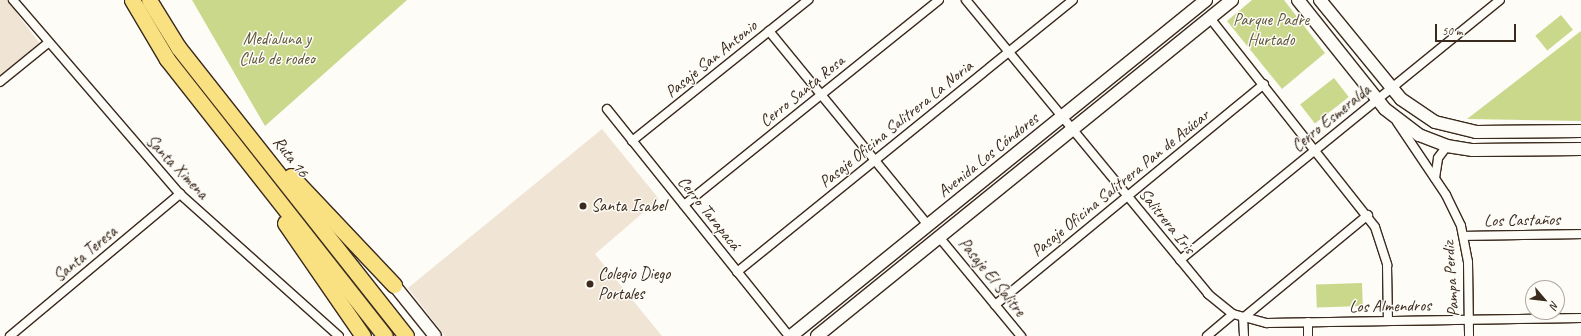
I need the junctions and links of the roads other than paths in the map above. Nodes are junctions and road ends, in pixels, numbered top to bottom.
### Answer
1 (13, 0) edge
2 (132, 0) edge
3 (149, 0) edge
4 (808, 0) edge
5 (939, 0) edge
6 (966, 0) edge
7 (1074, 0) edge
8 (1232, 0) edge
9 (1298, 0) edge
10 (1320, 0) edge
11 (1500, 0) edge
12 (1200, 2) edge
13 (1210, 18) junction
14 (769, 31) junction
15 (48, 43) junction
16 (1009, 52) junction
17 (181, 75) junction
18 (0, 82) edge
19 (1264, 84) junction
20 (1391, 88) junction
21 (821, 95) junction
22 (1377, 100) junction
23 (607, 109) dead end
24 (1062, 117) junction
25 (1394, 118) junction
26 (1072, 129) junction
27 (1581, 131) edge
28 (247, 132) junction
29 (632, 141) junction
30 (1447, 146) junction
31 (1581, 149) edge
32 (1316, 150) junction
33 (875, 160) junction
34 (1435, 178) junction
35 (180, 194) junction
36 (1127, 196) junction
37 (684, 206) junction
38 (1368, 215) junction
39 (928, 225) junction
40 (1581, 234) edge
41 (1464, 236) junction
42 (939, 237) junction
43 (1180, 260) junction
44 (737, 272) junction
45 (394, 285) joint
46 (1208, 294) joint
47 (995, 305) junction
48 (1233, 314) junction
49 (1243, 318) junction
50 (1581, 318) edge
51 (1468, 319) junction
52 (1388, 321) junction
53 (1308, 322) junction
54 (806, 324) junction
55 (336, 335) edge
56 (10, 336) edge
57 (363, 336) edge
58 (385, 336) edge
59 (406, 336) edge
60 (435, 336) edge
61 (790, 336) edge
62 (817, 336) edge
63 (1021, 336) edge
64 (1207, 336) edge
65 (1244, 336) edge
66 (1308, 336) edge
67 (1469, 336) edge

1 - 15 street, Santa Ximena
2 - 17 highway
3 - 28 highway, Ruta 16
4 - 14 street, Pasaje San Antonio
5 - 21 street, Cerro Santa Rosa
6 - 16 street
7 - 16 street, Pasaje Oficina Salitrera La Noria
8 - 13 street, Avenida Los Cóndores
9 - 22 street
10 - 20 street
11 - 20 street, Cerro Esmeralda
12 - 24 street, Avenida Los Cóndores
13 - 19 street
13 - 26 street, Avenida Los Cóndores
14 - 21 street
14 - 29 street, Pasaje San Antonio
15 - 18 street
15 - 35 street, Santa Ximena
16 - 24 street
16 - 33 street, Pasaje Oficina Salitrera La Noria
17 - 57 highway
17 - 58 highway
19 - 32 street
19 - 36 street, Pasaje Oficina Salitrera Pan de Azúcar
20 - 22 street, Cerro Esmeralda
20 - 27 street
21 - 33 street
21 - 37 street, Cerro Santa Rosa
22 - 25 street
22 - 32 street, Cerro Esmeralda
23 - 29 street, Cerro Tarapacá
24 - 26 street
24 - 39 street, Avenida Los Cóndores
25 - 30 street
25 - 34 street, Pampa Perdiz
26 - 36 street, Salitrera Iris
26 - 42 street, Avenida Los Cóndores
28 - 45 highway
28 - 59 highway, Ruta 16
29 - 37 street, Cerro Tarapacá
30 - 31 street
30 - 34 street
32 - 38 street
32 - 43 street, Cerro Esmeralda
33 - 39 street
33 - 44 street, Pasaje Oficina Salitrera La Noria
34 - 41 street, Pampa Perdiz
35 - 55 street, Santa Ximena
35 - 56 street, Santa Teresa
36 - 43 street, Salitrera Iris
36 - 47 street, Pasaje Oficina Salitrera Pan de Azúcar
37 - 44 street, Cerro Tarapacá
38 - 49 street
38 - 52 street
39 - 54 street, Avenida Los Cóndores
40 - 41 street, Los Castaños
41 - 51 street, Pampa Perdiz
42 - 47 street, Pasaje El Salitre
42 - 62 street, Avenida Los Cóndores
43 - 46 street, Salitrera Iris
44 - 61 street, Cerro Tarapacá
45 - 60 street
46 - 48 street, Los Almendros
47 - 63 street, Pasaje El Salitre
48 - 49 street, Los Almendros
48 - 64 street
49 - 53 street, Los Almendros
49 - 65 street
50 - 51 street, Los Almendros
51 - 52 street, Los Almendros
51 - 67 street, Pampa Perdiz
52 - 53 street, Los Almendros
53 - 66 street
54 - 61 street, Avenida Los Cóndores
54 - 62 street

